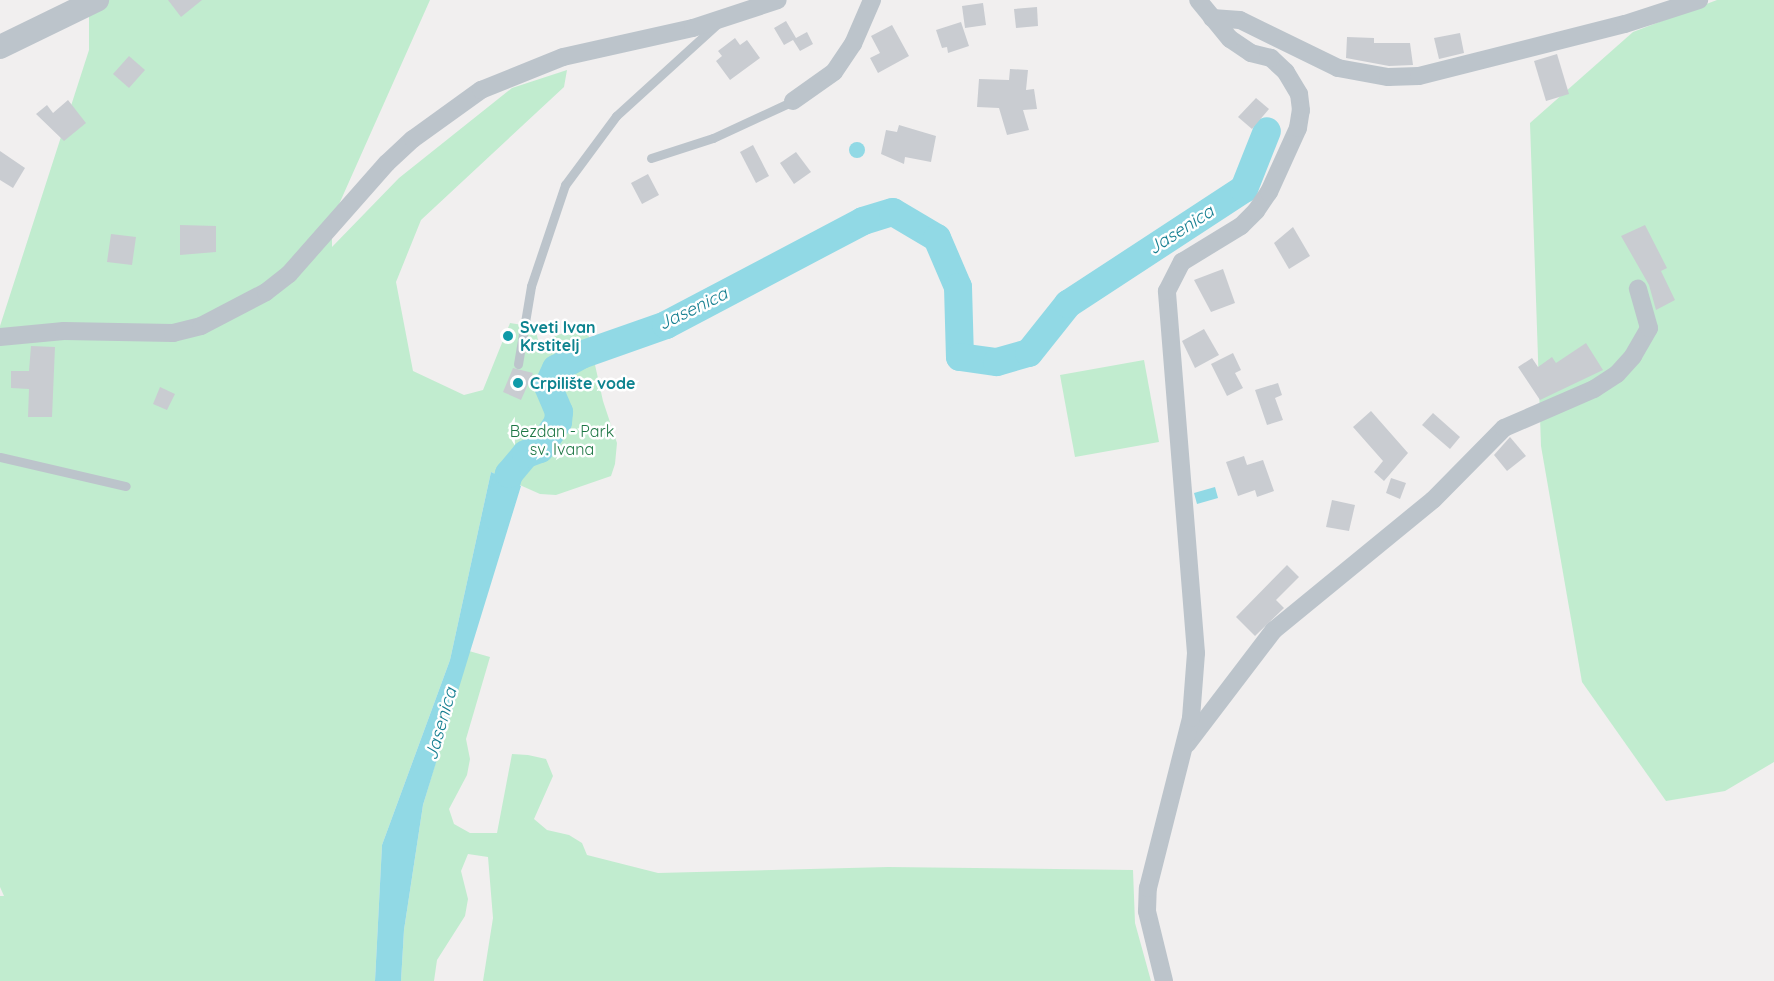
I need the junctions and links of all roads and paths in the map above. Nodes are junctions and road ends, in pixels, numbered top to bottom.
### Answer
1 (97, 0) edge
2 (778, 0) edge
3 (872, 0) edge
4 (1198, 0) edge
5 (1698, 0) edge
6 (1212, 18) junction
7 (721, 20) junction
8 (0, 47) edge
9 (793, 101) joint
10 (651, 158) dead end
11 (1638, 289) dead end
12 (0, 337) edge
13 (518, 364) dead end
14 (0, 457) edge
15 (126, 486) dead end
16 (1183, 751) junction
17 (1164, 981) edge

1 - 8 street
2 - 7 street
3 - 9 street
4 - 6 street
5 - 6 street
6 - 16 street
7 - 12 street
7 - 13 lane
9 - 10 lane
11 - 16 street
14 - 15 lane
16 - 17 street

